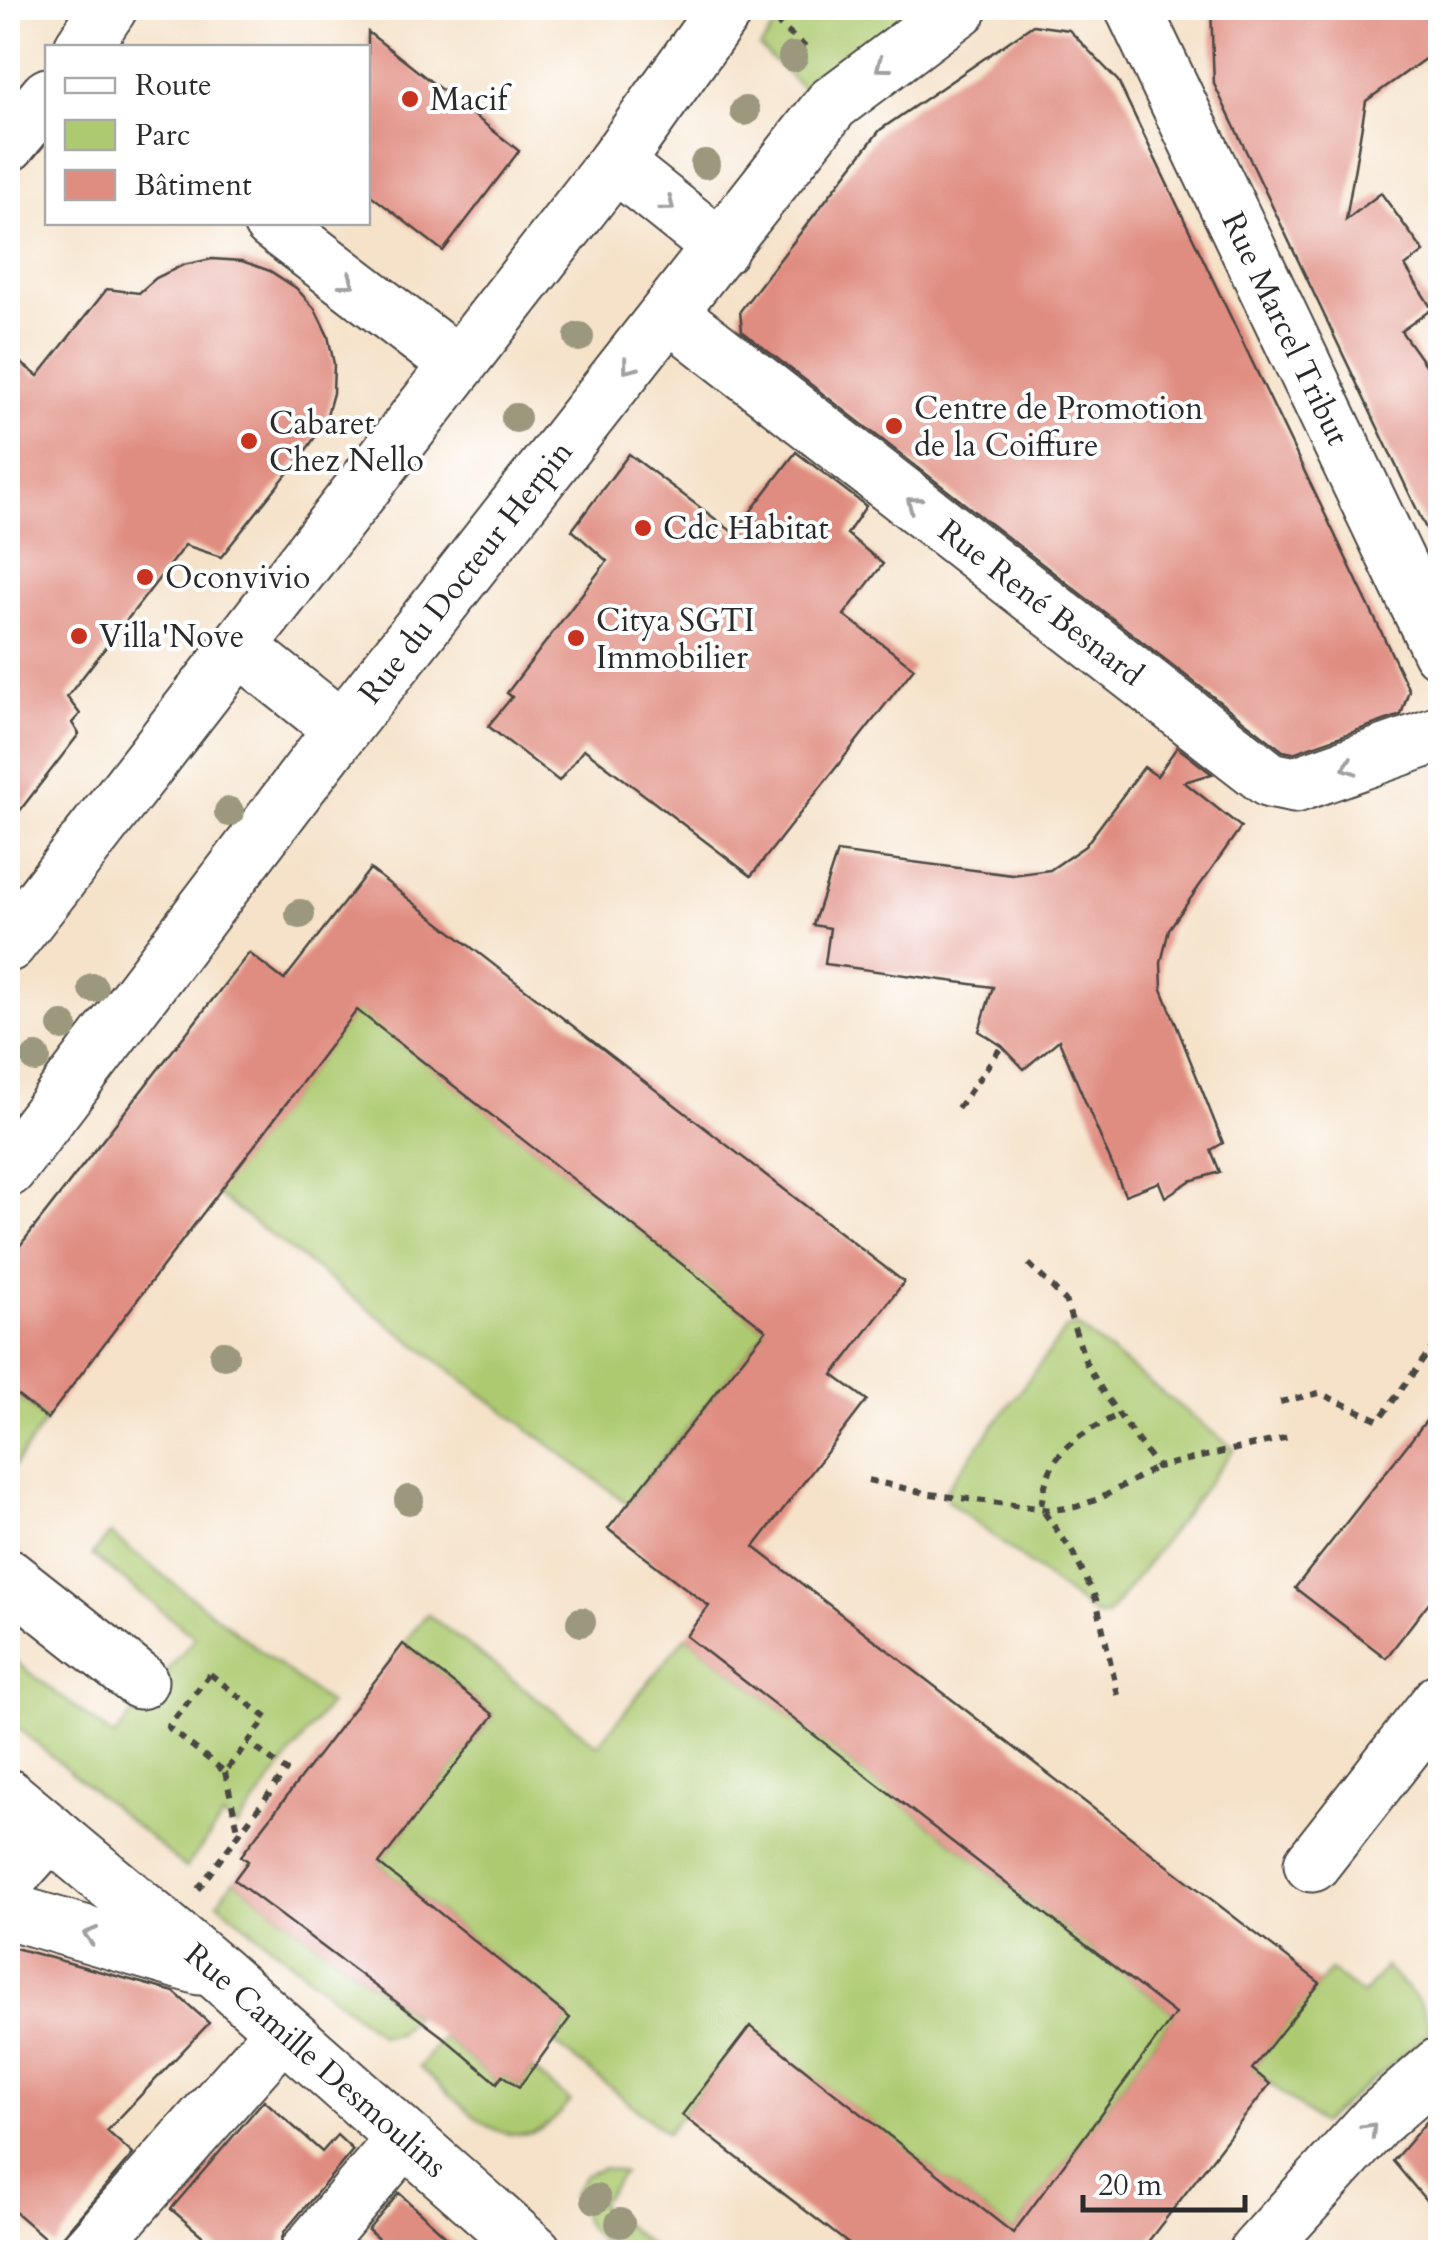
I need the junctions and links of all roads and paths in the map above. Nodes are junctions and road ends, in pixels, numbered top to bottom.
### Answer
1 (109, 8) edge
2 (960, 8) edge
3 (1133, 8) edge
4 (750, 14) edge
5 (84, 45) edge
6 (812, 53) dead end
7 (45, 100) edge
8 (8, 144) edge
9 (615, 163) junction
10 (275, 225) edge
11 (721, 248) junction
12 (670, 314) junction
13 (458, 365) junction
14 (239, 647) junction
15 (1440, 651) edge
16 (342, 729) junction
17 (1440, 734) edge
18 (8, 944) edge
19 (1002, 1046) dead end
20 (958, 1108) dead end
21 (8, 1170) edge
22 (1029, 1264) dead end
23 (1440, 1337) edge
24 (1280, 1402) dead end
25 (1118, 1415) junction
26 (1293, 1436) dead end
27 (1157, 1467) junction
28 (868, 1480) dead end
29 (1041, 1508) junction
30 (8, 1577) edge
31 (140, 1681) dead end
32 (1118, 1695) dead end
33 (1440, 1701) edge
34 (248, 1742) junction
35 (225, 1772) junction
36 (8, 1797) edge
37 (50, 1832) junction
38 (239, 1836) junction
39 (1312, 1864) dead end
40 (8, 1879) edge
41 (8, 1912) edge
42 (168, 1930) junction
43 (217, 1972) junction
44 (283, 2031) junction
45 (1440, 2065) edge
46 (404, 2140) junction
47 (88, 2252) edge
48 (308, 2252) edge
49 (534, 2252) edge
50 (1257, 2252) edge

1 - 5 street
2 -> 11 street, Rue du Docteur Herpin
3 - 15 street, Rue Marcel Tribut
4 - 6 path
4 - 9 street
7 - 8 street
9 -> 11 street
9 - 13 street
10 -> 13 street
11 - 12 street, Rue du Docteur Herpin
12 -> 16 street, Rue du Docteur Herpin
17 -> 12 street, Rue René Besnard
13 - 14 street
14 - 16 street
14 - 18 street
16 - 21 street, Rue du Docteur Herpin
19 - 20 path
22 - 25 path
23 - 24 path
25 - 27 path
25 - 29 path
26 - 27 path
27 - 29 path
28 - 29 path
29 - 32 path
30 - 31 street
33 - 39 street
34 - 35 path
34 - 35 path
34 - 38 path
35 - 38 path
36 - 37 street
37 - 40 street
37 - 42 street
38 - 42 path
43 -> 41 street, Rue Camille Desmoulins
42 - 43 street
43 - 44 street, Rue Camille Desmoulins
44 - 46 street, Rue Camille Desmoulins
44 - 47 street
50 -> 45 street
46 - 48 street
46 - 49 street, Rue Camille Desmoulins

